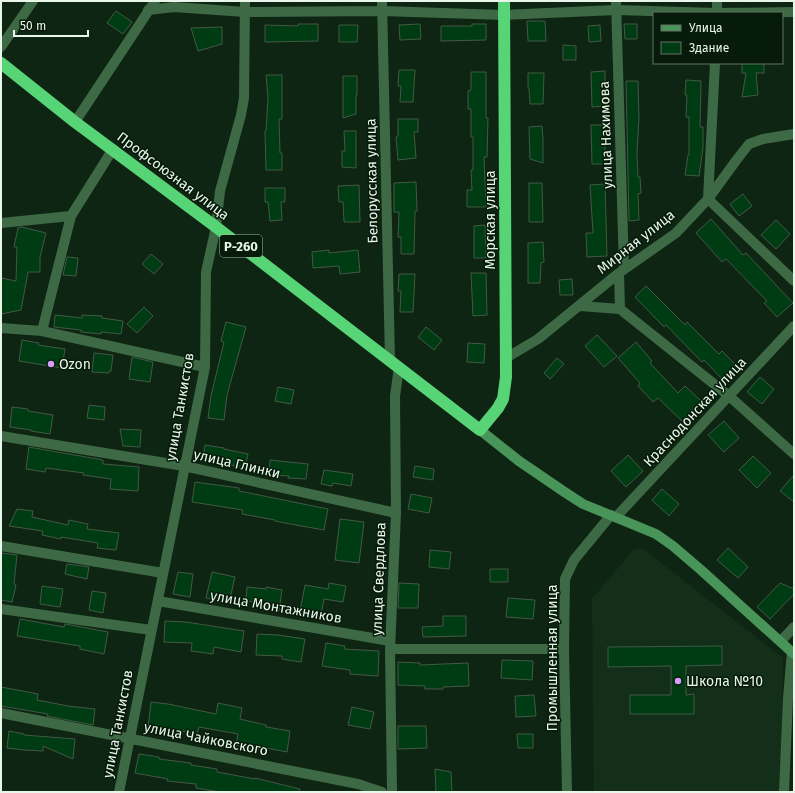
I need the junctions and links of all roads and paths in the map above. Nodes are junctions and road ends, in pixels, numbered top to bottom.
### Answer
1 (33, 1) edge
2 (155, 1) edge
3 (245, 1) edge
4 (504, 1) edge
5 (717, 1) edge
6 (174, 4) edge
7 (382, 6) edge
8 (616, 6) edge
9 (148, 10) junction
10 (245, 12) junction
11 (703, 12) edge
12 (717, 12) edge
13 (783, 12) edge
14 (794, 12) edge
15 (504, 14) junction
16 (1, 47) edge
17 (1, 63) edge
18 (715, 64) edge
19 (75, 122) junction
20 (794, 134) edge
21 (113, 149) junction
22 (708, 199) junction
23 (71, 216) junction
24 (1, 223) edge
25 (216, 227) junction
26 (622, 271) junction
27 (794, 281) edge
28 (580, 306) junction
29 (620, 309) junction
30 (794, 326) edge
31 (1, 328) edge
32 (42, 331) junction
33 (506, 358) junction
34 (395, 363) junction
35 (205, 367) junction
36 (730, 396) junction
37 (480, 430) junction
38 (1, 436) edge
39 (794, 454) edge
40 (184, 466) junction
41 (396, 514) junction
42 (613, 516) junction
43 (1, 546) edge
44 (163, 573) junction
45 (158, 601) junction
46 (1, 609) edge
47 (794, 627) edge
48 (150, 630) junction
49 (781, 641) junction
50 (390, 645) junction
51 (564, 649) junction
52 (793, 652) edge
53 (1, 713) edge
54 (129, 738) junction
55 (118, 792) edge
56 (382, 792) edge
57 (392, 792) edge
58 (567, 792) edge
59 (784, 792) edge

1 - 16 street
2 - 9 street
3 - 10 street, улица Танкистов
4 - 15 highway, Морская улица
5 - 12 street
6 - 9 street
6 - 10 street
7 - 10 street
7 - 15 street
7 - 34 street, Белорусская улица
8 - 11 street
8 - 15 street
8 - 26 street, улица Нахимова
9 - 19 street
10 - 25 street, улица Танкистов
13 - 14 street
15 - 33 highway, Морская улица
17 - 19 highway, Профсоюзная улица / Р-260
18 - 22 street
19 - 21 highway, Профсоюзная улица / Р-260
20 - 22 street, Мирная улица
21 - 23 street
21 - 25 highway, Профсоюзная улица / Р-260
22 - 26 street, Мирная улица
22 - 27 street
23 - 24 street
23 - 32 street
25 - 34 highway, Профсоюзная улица / Р-260
25 - 35 street, улица Танкистов
26 - 28 street, Мирная улица
26 - 29 street, улица Нахимова
28 - 29 street
28 - 33 street, Мирная улица
29 - 36 street
30 - 36 street, Краснодонская улица
31 - 32 street
32 - 35 street
33 - 37 highway, Морская улица
34 - 37 highway, Профсоюзная улица / Р-260
34 - 41 street, улица Свердлова
35 - 40 street, улица Танкистов
36 - 39 street
36 - 42 street, Краснодонская улица
37 - 42 street
38 - 40 street, улица Глинки
40 - 41 street, улица Глинки
40 - 44 street, улица Танкистов
41 - 50 street, улица Свердлова
42 - 49 street
42 - 51 street, Промышленная улица
43 - 44 street
44 - 45 street, улица Танкистов
45 - 48 street, улица Танкистов
45 - 50 street, улица Монтажников
46 - 48 street
47 - 49 street
48 - 54 street, улица Танкистов
49 - 52 street
50 - 51 street, улица Монтажников
50 - 57 street, улица Свердлова
51 - 58 street, Промышленная улица
52 - 59 street
53 - 54 street, улица Чайковского
54 - 55 street, улица Танкистов
54 - 56 street, улица Чайковского

